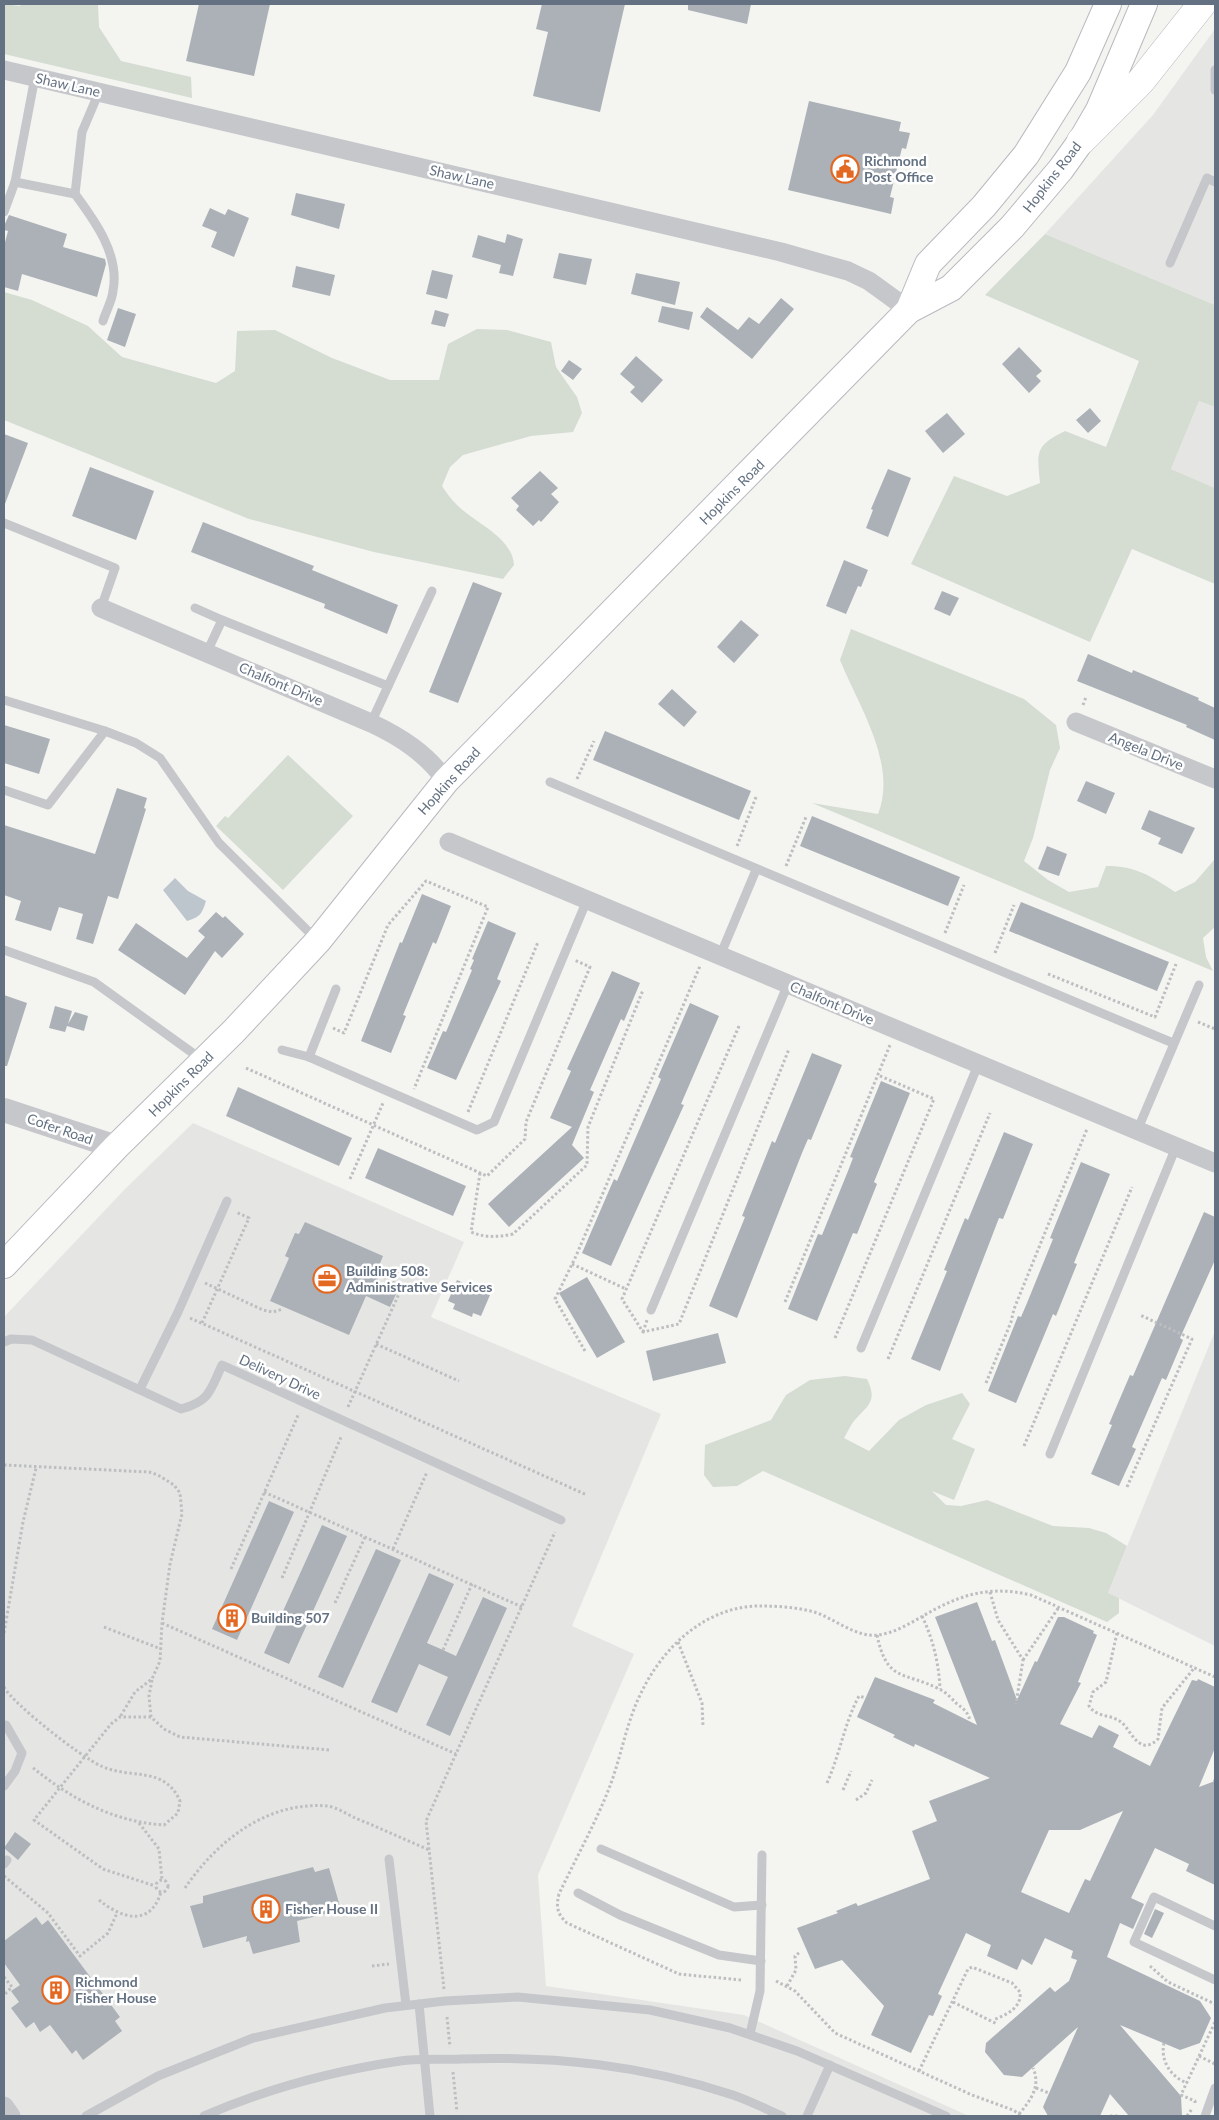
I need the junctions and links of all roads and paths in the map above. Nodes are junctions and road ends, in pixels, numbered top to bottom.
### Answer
1 (1108, 4) edge
2 (1144, 4) edge
3 (1202, 4) edge
4 (4, 70) edge
5 (1215, 70) edge
6 (35, 77) junction
7 (1215, 90) edge
8 (99, 92) junction
9 (1081, 141) junction
10 (15, 182) junction
11 (1215, 182) edge
12 (75, 194) junction
13 (4, 212) edge
14 (1170, 262) dead end
15 (909, 310) junction
16 (103, 320) dead end
17 (4, 523) edge
18 (432, 591) dead end
19 (101, 608) joint
20 (195, 608) dead end
21 (222, 620) junction
22 (207, 652) junction
23 (388, 686) junction
24 (4, 700) edge
25 (1076, 722) dead end
26 (371, 723) junction
27 (105, 731) junction
28 (594, 741) dead end
29 (1215, 779) edge
30 (446, 781) junction
31 (550, 782) dead end
32 (576, 783) dead end
33 (4, 790) edge
34 (755, 800) dead end
35 (805, 819) dead end
36 (449, 842) dead end
37 (737, 846) dead end
38 (786, 866) dead end
39 (756, 870) junction
40 (964, 886) dead end
41 (588, 900) junction
42 (1014, 906) dead end
43 (945, 933) dead end
44 (318, 940) junction
45 (538, 944) dead end
46 (4, 950) edge
47 (989, 950) dead end
48 (995, 953) junction
49 (720, 956) junction
50 (1004, 956) dead end
51 (573, 960) dead end
52 (1176, 964) dead end
53 (700, 967) dead end
54 (1039, 970) dead end
55 (788, 984) junction
56 (1199, 985) dead end
57 (336, 990) dead end
58 (643, 990) dead end
59 (1198, 1022) dead end
60 (1215, 1029) edge
61 (342, 1032) dead end
62 (891, 1043) dead end
63 (1173, 1043) junction
64 (282, 1050) dead end
65 (309, 1057) junction
66 (204, 1061) junction
67 (978, 1065) junction
68 (246, 1068) dead end
69 (878, 1075) junction
70 (415, 1086) dead end
71 (383, 1102) dead end
72 (469, 1109) dead end
73 (4, 1110) edge
74 (990, 1113) dead end
75 (373, 1125) junction
76 (1088, 1126) dead end
77 (1137, 1131) junction
78 (116, 1147) junction
79 (1176, 1147) junction
80 (1215, 1163) edge
81 (480, 1173) junction
82 (350, 1178) dead end
83 (1132, 1187) dead end
84 (227, 1201) dead end
85 (247, 1217) dead end
86 (572, 1264) junction
87 (4, 1265) edge
88 (380, 1275) dead end
89 (212, 1286) dead end
90 (218, 1288) junction
91 (626, 1290) dead end
92 (785, 1302) dead end
93 (283, 1309) dead end
94 (651, 1310) dead end
95 (1140, 1315) dead end
96 (836, 1337) dead end
97 (4, 1342) edge
98 (376, 1344) junction
99 (861, 1348) dead end
100 (585, 1351) dead end
101 (888, 1358) dead end
102 (459, 1381) dead end
103 (986, 1384) dead end
104 (140, 1390) junction
105 (355, 1391) junction
106 (348, 1407) dead end
107 (298, 1417) dead end
108 (341, 1437) dead end
109 (1025, 1444) dead end
110 (1050, 1454) dead end
111 (4, 1465) edge
112 (36, 1468) junction
113 (426, 1475) dead end
114 (1127, 1487) dead end
115 (264, 1492) junction
116 (587, 1495) dead end
117 (309, 1512) junction
118 (561, 1520) joint
119 (365, 1537) junction
120 (393, 1549) junction
121 (231, 1568) dead end
122 (282, 1578) dead end
123 (472, 1584) junction
124 (990, 1592) junction
125 (335, 1603) dead end
126 (522, 1607) junction
127 (1059, 1607) junction
128 (922, 1616) junction
129 (162, 1623) junction
130 (104, 1627) dead end
131 (4, 1633) edge
132 (1117, 1633) junction
133 (877, 1635) junction
134 (678, 1642) junction
135 (161, 1650) junction
136 (443, 1650) dead end
137 (1023, 1660) junction
138 (1194, 1668) junction
139 (1215, 1677) edge
140 (152, 1680) junction
141 (4, 1687) edge
142 (940, 1689) junction
143 (866, 1698) dead end
144 (1016, 1704) dead end
145 (120, 1717) junction
146 (151, 1717) junction
147 (970, 1721) dead end
148 (6, 1725) dead end
149 (703, 1728) dead end
150 (330, 1750) dead end
151 (456, 1754) junction
152 (85, 1756) junction
153 (32, 1767) dead end
154 (851, 1771) dead end
155 (872, 1780) dead end
156 (827, 1783) dead end
157 (4, 1786) edge
158 (58, 1788) junction
159 (843, 1790) dead end
160 (856, 1800) dead end
161 (139, 1822) junction
162 (601, 1849) dead end
163 (429, 1850) junction
164 (762, 1855) dead end
165 (389, 1859) dead end
166 (6, 1877) dead end
167 (162, 1880) junction
168 (155, 1886) junction
169 (185, 1888) dead end
170 (161, 1892) junction
171 (578, 1893) dead end
172 (99, 1900) dead end
173 (762, 1905) junction
174 (117, 1913) junction
175 (1215, 1926) edge
176 (800, 1952) dead end
177 (761, 1961) junction
178 (389, 1964) dead end
179 (372, 1966) dead end
180 (4, 1977) edge
181 (740, 1980) dead end
182 (1215, 1980) edge
183 (776, 1981) dead end
184 (1168, 1982) dead end
185 (787, 1986) junction
186 (444, 1991) dead end
187 (4, 1995) edge
188 (953, 2002) junction
189 (419, 2004) junction
190 (1215, 2004) edge
191 (406, 2005) junction
192 (447, 2018) dead end
193 (993, 2020) junction
194 (1215, 2022) edge
195 (997, 2024) dead end
196 (1214, 2027) edge
197 (750, 2034) junction
198 (1164, 2043) dead end
199 (450, 2047) dead end
200 (1199, 2056) junction
201 (424, 2061) junction
202 (1215, 2064) edge
203 (830, 2065) junction
204 (1032, 2068) dead end
205 (453, 2069) dead end
206 (919, 2071) junction
207 (1187, 2083) junction
208 (1036, 2088) junction
209 (1215, 2088) edge
210 (1049, 2093) dead end
211 (1195, 2101) dead end
212 (4, 2106) edge
213 (457, 2112) dead end
214 (1021, 2115) edge
215 (11, 2116) edge
216 (86, 2116) edge
217 (204, 2116) edge
218 (430, 2116) edge
219 (782, 2116) edge
220 (807, 2116) edge
221 (946, 2116) edge
222 (1110, 2116) edge
223 (1118, 2116) edge
224 (1205, 2116) edge

1 - 15 main road, Hopkins Road
2 - 9 main road, Hopkins Road
3 - 9 main road
4 - 6 street, Shaw Lane
5 - 7 lane
6 - 8 street, Shaw Lane
6 - 10 lane
8 - 12 lane
8 - 15 street, Shaw Lane
9 - 15 main road, Hopkins Road
10 - 12 lane
10 - 13 lane
11 - 14 lane
12 - 16 lane
15 - 30 main road, Hopkins Road
17 - 19 lane
18 - 23 lane
19 - 22 street, Chalfont Drive
20 - 21 lane
21 - 22 lane
21 - 23 lane
22 - 26 street, Chalfont Drive
23 - 26 lane
24 - 27 lane
25 - 29 street, Angela Drive
26 - 30 street, Chalfont Drive
27 - 33 lane
27 - 44 lane
28 - 32 path
30 - 44 main road, Hopkins Road
31 - 39 lane
34 - 37 path
35 - 38 path
36 - 41 street, Chalfont Drive
39 - 49 lane
39 - 63 lane
40 - 43 path
41 - 49 street, Chalfont Drive
41 - 65 lane
42 - 48 path
44 - 66 main road, Hopkins Road
45 - 72 path
46 - 66 lane
47 - 48 path
48 - 50 path
49 - 55 street, Chalfont Drive
51 - 81 path
52 - 54 path
53 - 86 path
55 - 67 street, Chalfont Drive
55 - 94 lane
56 - 63 lane
57 - 65 lane
58 - 81 path
59 - 60 path
61 - 70 path
62 - 69 path
63 - 77 lane
64 - 65 lane
66 - 78 main road, Hopkins Road
67 - 77 street, Chalfont Drive
67 - 99 lane
68 - 75 path
69 - 92 path
69 - 96 path
71 - 75 path
73 - 78 street, Cofer Road
74 - 101 path
75 - 81 path
75 - 82 path
76 - 103 path
77 - 79 street, Chalfont Drive
78 - 87 main road, Hopkins Road
79 - 80 street, Chalfont Drive
79 - 110 lane
83 - 109 path
84 - 104 lane
85 - 90 path
86 - 91 path
86 - 100 path
88 - 98 path
89 - 90 path
90 - 93 path
90 - 105 path
95 - 114 path
97 - 104 lane, Delivery Drive
98 - 102 path
98 - 105 path
104 - 118 lane, Delivery Drive
105 - 106 path
105 - 116 path
107 - 115 path
108 - 117 path
111 - 112 path
112 - 129 path
112 - 131 path
113 - 120 path
115 - 117 path
115 - 121 path
117 - 119 path
117 - 122 path
118 - 126 path
119 - 120 path
119 - 125 path
120 - 123 path
123 - 126 path
123 - 136 path
124 - 127 path
124 - 128 path
124 - 137 path
126 - 151 path
127 - 132 path
127 - 137 path
128 - 133 path
128 - 142 path
129 - 135 path
129 - 151 path
130 - 135 path
132 - 138 path
132 - 138 path
133 - 134 path
133 - 142 path
134 - 149 path
134 - 181 path
135 - 140 path
137 - 144 path
138 - 139 path
140 - 145 path
140 - 146 path
141 - 152 path
142 - 147 path
143 - 156 path
145 - 146 path
145 - 152 path
146 - 150 path
148 - 157 lane
151 - 163 path
152 - 158 path
152 - 161 path
153 - 158 path
154 - 159 path
155 - 160 path
158 - 161 path
158 - 168 path
161 - 167 path
162 - 173 lane
163 - 169 path
163 - 186 path
164 - 173 lane
165 - 191 lane
166 - 174 path
167 - 168 path
167 - 170 path
168 - 170 path
170 - 174 path
171 - 177 lane
172 - 174 path
173 - 177 lane
175 - 182 lane
176 - 185 path
177 - 197 lane
178 - 179 path
180 - 187 path
183 - 185 path
184 - 190 path
185 - 206 path
188 - 193 path
188 - 193 path
188 - 206 path
189 - 191 lane
189 - 197 lane
189 - 201 lane
191 - 216 lane
192 - 199 path
193 - 195 path
194 - 196 path
196 - 200 path
197 - 203 lane
198 - 207 path
200 - 202 path
200 - 207 path
201 - 217 lane
201 - 218 lane
201 - 219 lane
203 - 220 lane
203 - 221 lane
204 - 208 path
205 - 213 path
206 - 214 path
207 - 211 path
208 - 210 path
208 - 214 path
209 - 224 lane
212 - 215 street
222 - 223 path

